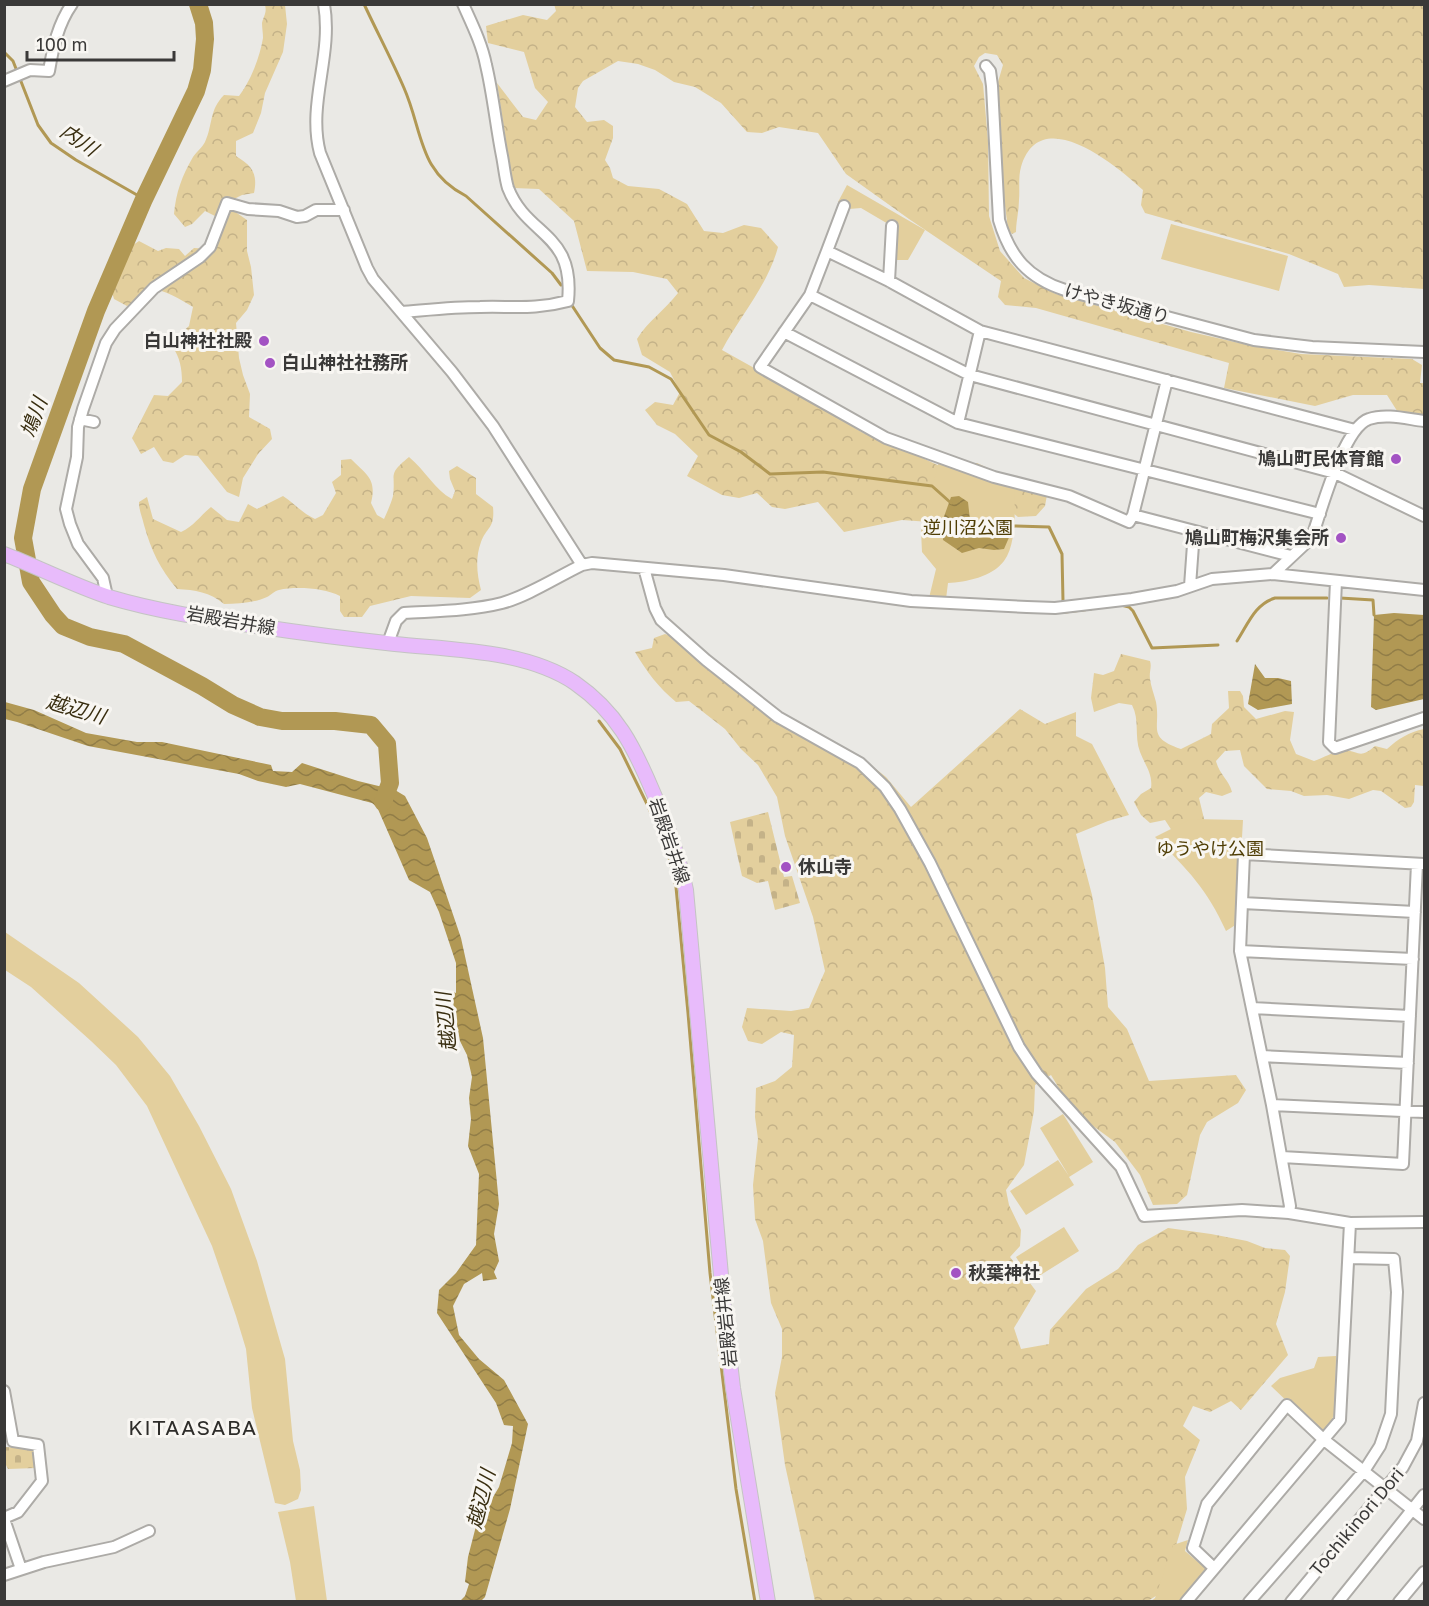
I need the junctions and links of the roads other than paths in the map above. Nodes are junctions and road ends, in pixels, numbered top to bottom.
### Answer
1 (72, 4) edge
2 (324, 4) edge
3 (463, 4) edge
4 (986, 66) dead end
5 (4, 81) edge
6 (844, 206) dead end
7 (344, 210) junction
8 (892, 226) dead end
9 (827, 251) junction
10 (889, 281) junction
11 (810, 295) junction
12 (401, 312) junction
13 (980, 331) junction
14 (784, 332) junction
15 (1425, 352) edge
16 (970, 375) junction
17 (1167, 380) junction
18 (80, 418) junction
19 (94, 422) dead end
20 (1425, 422) edge
21 (958, 423) junction
22 (1156, 425) junction
23 (1355, 430) junction
24 (1144, 470) junction
25 (1335, 473) junction
26 (1320, 514) junction
27 (1133, 515) junction
28 (1425, 516) edge
29 (1194, 531) junction
30 (7, 555) edge
31 (1291, 556) junction
32 (582, 565) junction
33 (644, 568) junction
34 (1273, 574) junction
35 (1336, 581) junction
36 (1190, 586) junction
37 (1425, 590) edge
38 (107, 596) junction
39 (388, 643) junction
40 (1425, 718) edge
41 (1421, 864) edge
42 (1242, 903) junction
43 (1415, 912) junction
44 (1240, 951) junction
45 (1413, 959) junction
46 (1252, 1008) junction
47 (1410, 1016) junction
48 (1262, 1056) junction
49 (1408, 1063) junction
50 (1272, 1105) junction
51 (1406, 1111) junction
52 (1425, 1112) edge
53 (1282, 1157) junction
54 (1289, 1213) junction
55 (1425, 1222) edge
56 (1350, 1223) junction
57 (1349, 1257) junction
58 (5, 1388) edge
59 (1425, 1404) edge
60 (1323, 1438) junction
61 (1364, 1470) junction
62 (1387, 1489) junction
63 (1425, 1495) edge
64 (1413, 1510) junction
65 (4, 1518) edge
66 (1425, 1519) edge
67 (149, 1531) dead end
68 (1214, 1568) junction
69 (21, 1569) junction
70 (1425, 1572) edge
71 (4, 1575) edge
72 (768, 1602) edge
73 (1186, 1602) edge
74 (1249, 1602) edge
75 (1291, 1602) edge
76 (1338, 1602) edge
77 (1400, 1602) edge

1 - 5 street
2 - 7 street
3 - 12 street
4 - 15 street, けやき坂通り
6 - 9 street
7 - 12 street
7 - 18 street
8 - 10 street
9 - 10 street
9 - 11 street
10 - 13 street
11 - 14 street
11 - 16 street
12 - 32 street
13 - 16 street
13 - 17 street
14 - 21 street
14 - 27 street
16 - 21 street
16 - 22 street
17 - 22 street
17 - 23 street
18 - 19 street
18 - 38 street
20 - 23 street
21 - 24 street
22 - 24 street
22 - 25 street
23 - 25 street
24 - 26 street
24 - 27 street
25 - 26 street
25 - 28 street
26 - 31 street
27 - 29 street
29 - 31 street
29 - 36 street
30 - 38 main road, 岩殿岩井線
31 - 34 street
32 - 33 street
32 - 39 street
33 - 36 street
33 - 54 street
34 - 35 street
34 - 36 street
35 - 37 street
35 - 40 street
38 - 39 main road, 岩殿岩井線
39 - 72 main road, 岩殿岩井線
41 - 42 street
41 - 43 street
42 - 43 street
42 - 44 street
43 - 45 street
44 - 45 street
44 - 46 street
45 - 47 street
46 - 47 street
46 - 48 street
47 - 49 street
48 - 49 street
48 - 50 street
49 - 51 street
50 - 51 street
50 - 53 street
51 - 52 street
51 - 53 street
53 - 54 street
54 - 56 street
55 - 56 street
56 - 57 street
57 - 60 street
57 - 61 street
58 - 65 street
59 - 62 street, Tochikinori Dori
60 - 61 street
60 - 68 street
60 - 68 street
61 - 62 street
61 - 74 street
62 - 64 street
62 - 75 street, Tochikinori Dori
63 - 64 street
64 - 66 street
64 - 76 street
65 - 69 street
67 - 69 street
68 - 73 street
69 - 71 street
70 - 77 street

